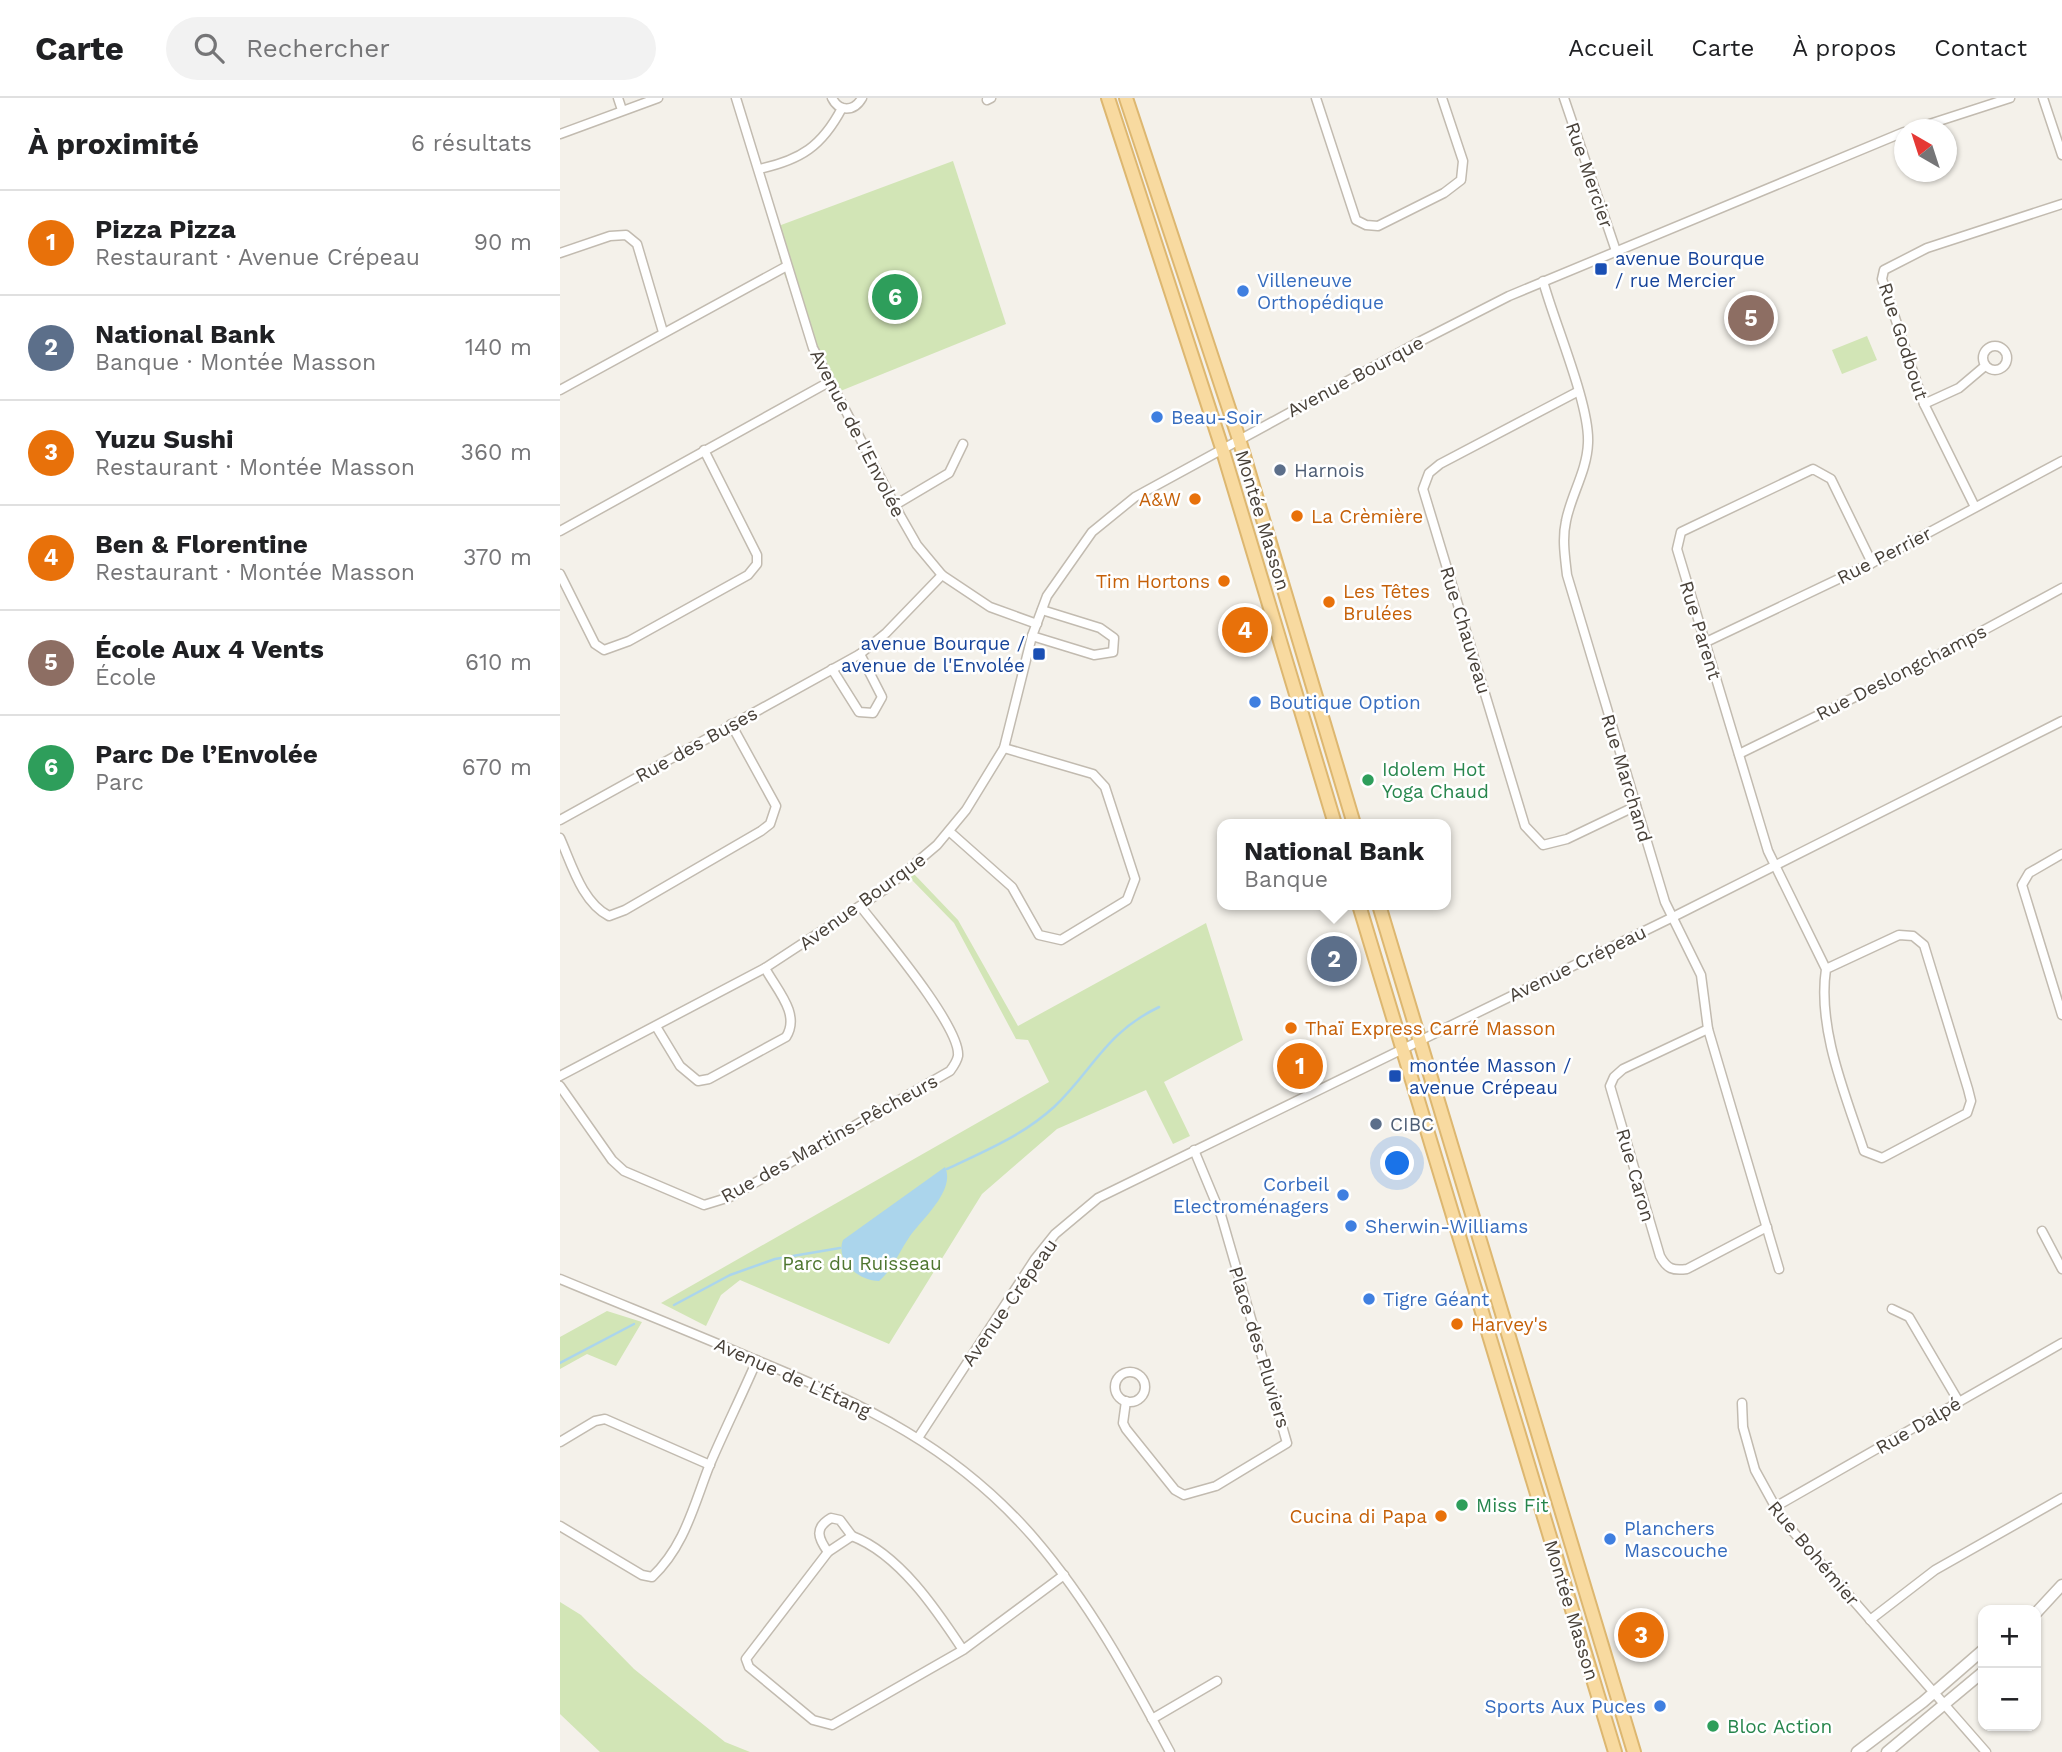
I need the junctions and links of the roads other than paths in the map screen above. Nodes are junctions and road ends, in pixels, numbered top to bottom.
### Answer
1 (618, 98) edge
2 (658, 98) edge
3 (736, 98) edge
4 (831, 98) edge
5 (862, 98) edge
6 (1108, 98) edge
7 (1126, 98) edge
8 (1316, 98) edge
9 (1442, 98) edge
10 (1564, 98) edge
11 (2010, 98) edge
12 (2043, 98) edge
13 (842, 108) junction
14 (622, 110) junction
15 (1945, 119) edge
16 (560, 134) edge
17 (1894, 137) edge
18 (2062, 155) edge
19 (759, 169) junction
20 (2062, 204) edge
21 (1616, 251) junction
22 (560, 253) edge
23 (787, 266) junction
24 (1543, 281) junction
25 (663, 332) junction
26 (1985, 366) dead end
27 (830, 382) junction
28 (560, 390) edge
29 (1577, 392) junction
30 (1924, 404) junction
31 (1238, 439) junction
32 (963, 444) dead end
33 (1222, 448) junction
34 (704, 450) junction
35 (2062, 461) edge
36 (895, 505) junction
37 (1975, 507) junction
38 (560, 531) edge
39 (1872, 562) junction
40 (560, 574) edge
41 (942, 575) junction
42 (2062, 588) edge
43 (1042, 610) junction
44 (1037, 624) junction
45 (1032, 636) junction
46 (1704, 643) junction
47 (860, 654) junction
48 (832, 669) junction
49 (2062, 721) edge
50 (731, 724) junction
51 (1004, 748) junction
52 (1739, 754) junction
53 (1333, 757) junction
54 (1317, 762) junction
55 (1636, 806) junction
56 (1334, 819) edge
57 (1352, 819) edge
58 (560, 820) edge
59 (950, 832) junction
60 (560, 838) edge
61 (2062, 854) edge
62 (1775, 865) junction
63 (861, 907) junction
64 (1361, 910) edge
65 (1380, 910) edge
66 (1673, 917) junction
67 (765, 968) junction
68 (1826, 969) junction
69 (2062, 1015) edge
70 (657, 1028) junction
71 (1708, 1029) junction
72 (1419, 1039) junction
73 (1402, 1047) junction
74 (560, 1076) edge
75 (560, 1086) edge
76 (1194, 1150) junction
77 (1766, 1227) junction
78 (2042, 1231) dead end
79 (1779, 1269) dead end
80 (2062, 1269) edge
81 (560, 1279) edge
82 (1892, 1309) dead end
83 (2062, 1343) edge
84 (757, 1360) junction
85 (1126, 1401) dead end
86 (1959, 1402) junction
87 (1742, 1403) dead end
88 (918, 1438) junction
89 (560, 1442) edge
90 (710, 1465) junction
91 (2062, 1497) edge
92 (1774, 1507) junction
93 (560, 1526) edge
94 (852, 1536) junction
95 (828, 1552) junction
96 (1064, 1575) junction
97 (2062, 1585) edge
98 (2041, 1608) edge
99 (1870, 1620) junction
100 (963, 1650) junction
101 (1978, 1654) edge
102 (1978, 1676) edge
103 (1217, 1681) dead end
104 (1934, 1693) junction
105 (1945, 1706) junction
106 (1152, 1719) junction
107 (1170, 1752) edge
108 (1615, 1752) edge
109 (1634, 1752) edge
110 (1857, 1752) edge
111 (1887, 1752) edge
112 (1986, 1752) edge

1 - 14 street
2 - 14 street
3 - 19 street, Avenue de l'Envolée
4 - 13 street
5 - 13 street
6 - 33 main road, Montée Masson
7 - 31 main road, Montée Masson
8 - 9 street
10 - 21 street, Rue Mercier
11 - 15 street
12 - 18 street
13 - 19 street
14 - 16 street
17 - 21 street, Avenue Bourque
19 - 23 street, Avenue de l'Envolée
20 - 30 street, Rue Godbout
21 - 24 street, Avenue Bourque
22 - 25 street
23 - 25 street
23 - 27 street, Avenue de l'Envolée
24 - 29 street, Rue Marchand
24 - 31 street, Avenue Bourque
25 - 28 street
26 - 30 street
27 - 34 street
27 - 36 street, Avenue de l'Envolée
29 - 55 street, Rue Marchand
29 - 55 street, Rue Chauveau
30 - 37 street, Rue Godbout
31 - 33 street, Avenue Bourque
31 - 53 main road, Montée Masson
32 - 36 street
33 - 43 street, Avenue Bourque
33 - 54 main road, Montée Masson
34 - 38 street
34 - 40 street
35 - 37 street, Rue Perrier
36 - 41 street, Avenue de l'Envolée
37 - 39 street, Rue Perrier
39 - 46 street, Rue Perrier
39 - 46 street, Rue Parent
41 - 44 street, Avenue de l'Envolée
41 - 47 street, Rue des Buses
42 - 52 street, Rue Deslongchamps
43 - 44 street, Avenue Bourque
43 - 45 street
44 - 45 street, Avenue Bourque
45 - 51 street, Avenue Bourque
46 - 52 street, Rue Parent
47 - 48 street, Rue des Buses
47 - 48 street
48 - 50 street, Rue des Buses
49 - 62 street, Avenue Crépeau
50 - 58 street, Rue des Buses
50 - 60 street
51 - 59 street, Avenue Bourque
51 - 59 street
52 - 62 street, Rue Parent
53 - 54 main road
53 - 57 main road, Montée Masson
54 - 56 main road, Montée Masson
55 - 66 street, Rue Marchand
59 - 63 street, Avenue Bourque
61 - 69 street
62 - 66 street, Avenue Crépeau
62 - 68 street, Rue Parent
63 - 67 street, Avenue Bourque
63 - 75 street, Rue des Martins-Pêcheurs
64 - 73 main road, Montée Masson
65 - 72 main road, Montée Masson
66 - 71 street, Rue Marchand
66 - 72 street, Avenue Crépeau
67 - 70 street, Avenue Bourque
67 - 70 street
68 - 68 street, Rue Parent
70 - 74 street, Avenue Bourque
71 - 77 street, Rue Marchand
71 - 77 street, Rue Caron
72 - 73 street, Avenue Crépeau
72 - 109 main road, Montée Masson
73 - 76 street, Avenue Crépeau
73 - 108 main road, Montée Masson
76 - 85 street, Place des Pluviers
76 - 88 street, Avenue Crépeau
77 - 79 street, Rue Marchand
78 - 80 street
81 - 84 street, Avenue de L'Étang
82 - 86 street
83 - 86 street, Rue Dalpé
84 - 88 street, Avenue de L'Étang
84 - 90 street
86 - 92 street, Rue Dalpé
87 - 92 street, Rue Bohémier
88 - 96 street, Avenue de L'Étang
89 - 90 street
90 - 93 street
91 - 99 street, Rue Bohémier
92 - 99 street, Rue Bohémier
94 - 95 street
94 - 95 street
94 - 100 street
95 - 100 street
96 - 100 street
96 - 106 street, Avenue de L'Étang
97 - 98 street
99 - 104 street, Rue Bohémier
101 - 104 street
102 - 105 street
103 - 106 street
104 - 105 street, Rue Bohémier
104 - 110 street
105 - 111 street
105 - 112 street, Rue Bohémier
106 - 107 street, Avenue de L'Étang

